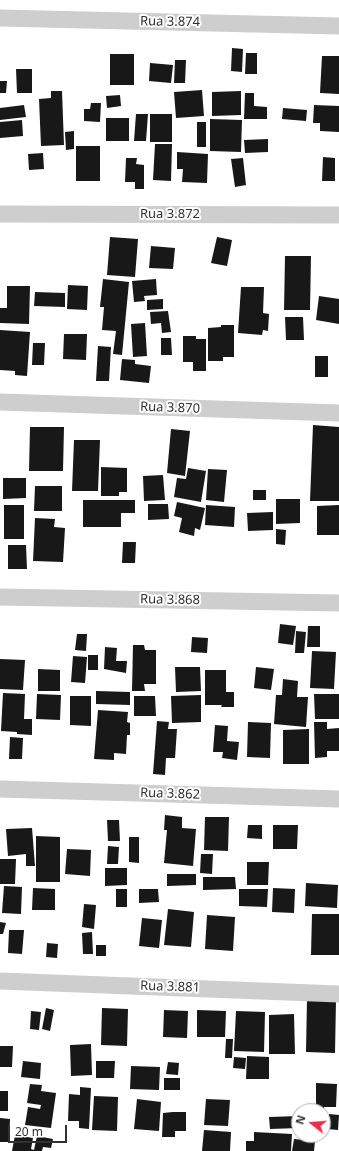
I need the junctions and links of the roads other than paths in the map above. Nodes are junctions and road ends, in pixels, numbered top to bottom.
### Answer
1 (0, 18) edge
2 (339, 26) edge
3 (0, 214) edge
4 (339, 215) edge
5 (0, 402) edge
6 (339, 413) edge
7 (0, 597) edge
8 (339, 604) edge
9 (0, 789) edge
10 (339, 799) edge
11 (0, 981) edge
12 (339, 994) edge

1 - 2 street, Rua 3.874
3 - 4 street, Rua 3.872
5 - 6 street, Rua 3.870
7 - 8 street, Rua 3.868
9 - 10 street, Rua 3.862
11 - 12 street, Rua 3.881

